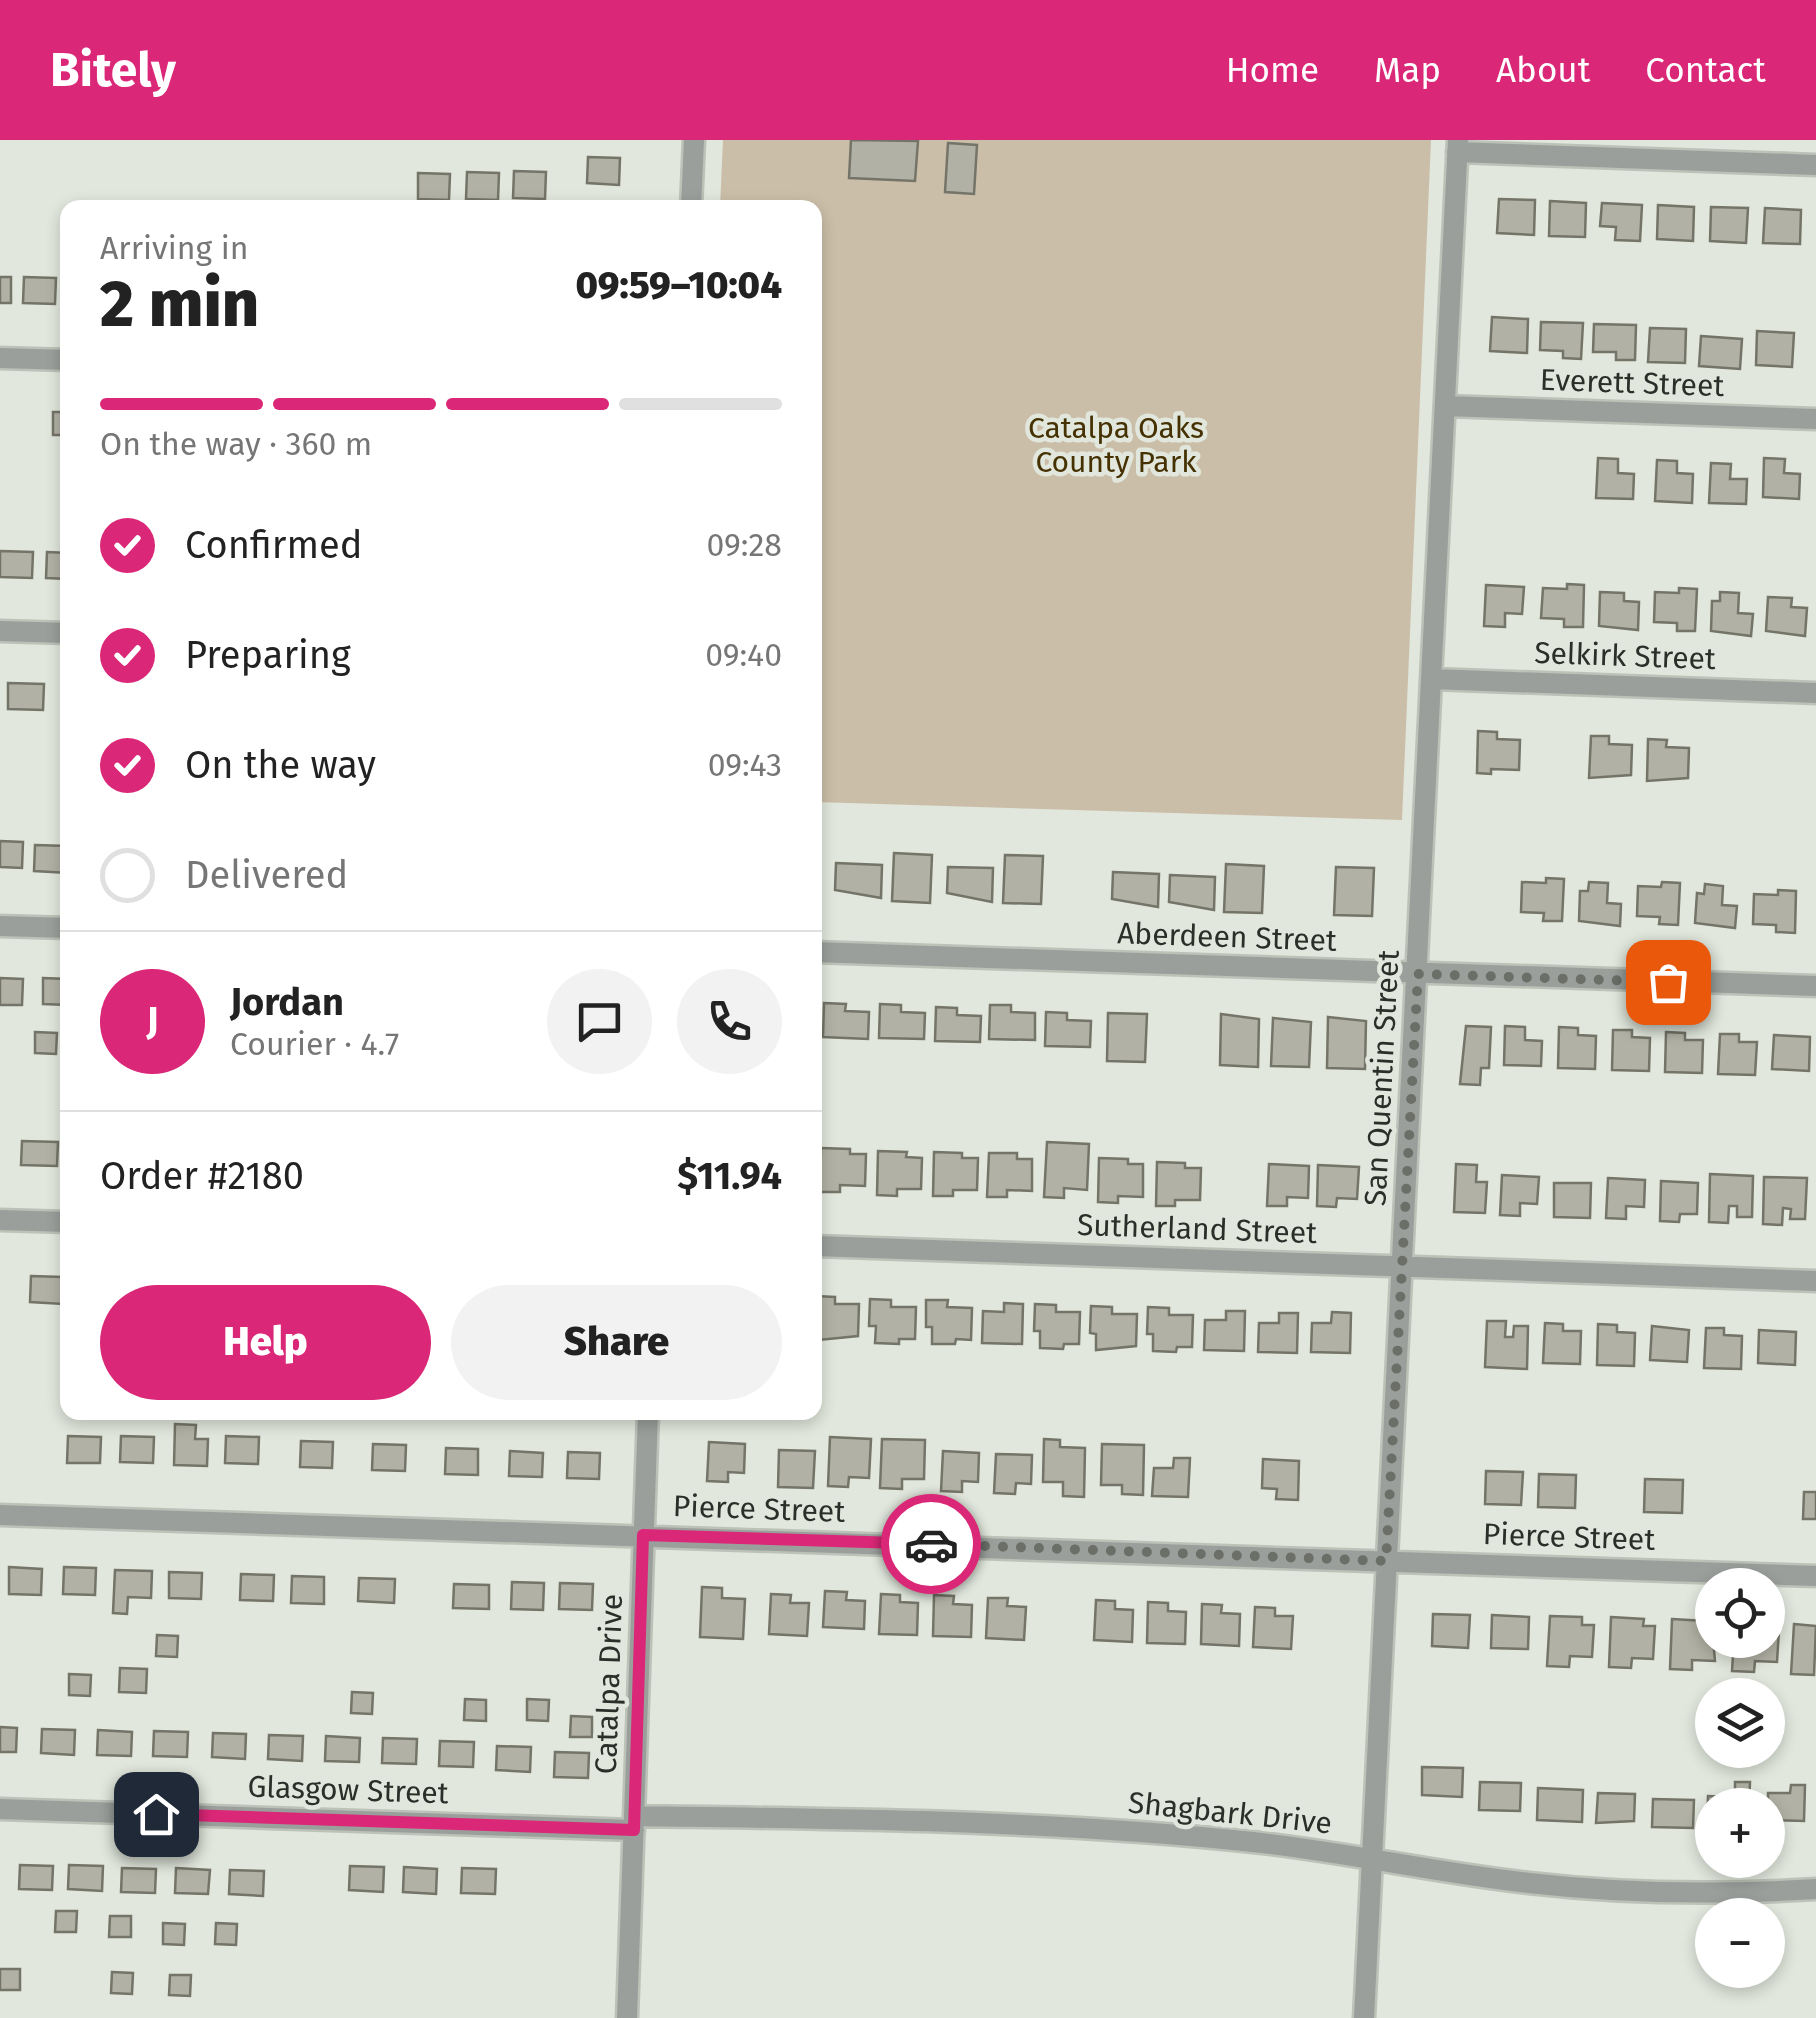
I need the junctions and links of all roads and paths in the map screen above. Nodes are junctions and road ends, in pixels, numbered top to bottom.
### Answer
1 (694, 140) edge
2 (1458, 146) edge
3 (1816, 166) edge
4 (692, 200) edge
5 (0, 358) edge
6 (60, 360) edge
7 (1445, 406) junction
8 (1816, 419) edge
9 (0, 631) edge
10 (60, 634) edge
11 (1432, 679) junction
12 (1816, 693) edge
13 (0, 926) edge
14 (60, 928) edge
15 (822, 952) edge
16 (1418, 974) junction
17 (1816, 986) edge
18 (0, 1220) edge
19 (60, 1222) edge
20 (822, 1246) edge
21 (1403, 1266) junction
22 (1816, 1281) edge
23 (648, 1420) edge
24 (0, 1515) edge
25 (643, 1535) junction
26 (1386, 1561) junction
27 (1816, 1576) edge
28 (0, 1809) edge
29 (634, 1823) junction
30 (1374, 1860) junction
31 (1816, 1889) edge
32 (628, 2018) edge
33 (1364, 2018) edge

1 - 4 street
2 - 3 street
2 - 7 street, San Quentin Street
5 - 6 street
7 - 8 street, Everett Street
7 - 11 street, San Quentin Street
9 - 10 street
11 - 12 street, Selkirk Street
11 - 16 street, San Quentin Street
13 - 14 street
15 - 16 street, Aberdeen Street
16 - 17 street, Aberdeen Street
16 - 21 street, San Quentin Street
18 - 19 street
20 - 21 street, Sutherland Street
21 - 22 street, Sutherland Street
21 - 26 street, San Quentin Street
23 - 25 street, Catalpa Drive
24 - 25 street, Pierce Street
25 - 26 street, Pierce Street
25 - 29 street, Catalpa Drive
26 - 27 street, Pierce Street
26 - 30 street, San Quentin Street
28 - 29 street, Glasgow Street
29 - 30 street, Shagbark Drive
29 - 32 street, Catalpa Drive
30 - 31 street, Shagbark Drive
30 - 33 street, San Quentin Street

